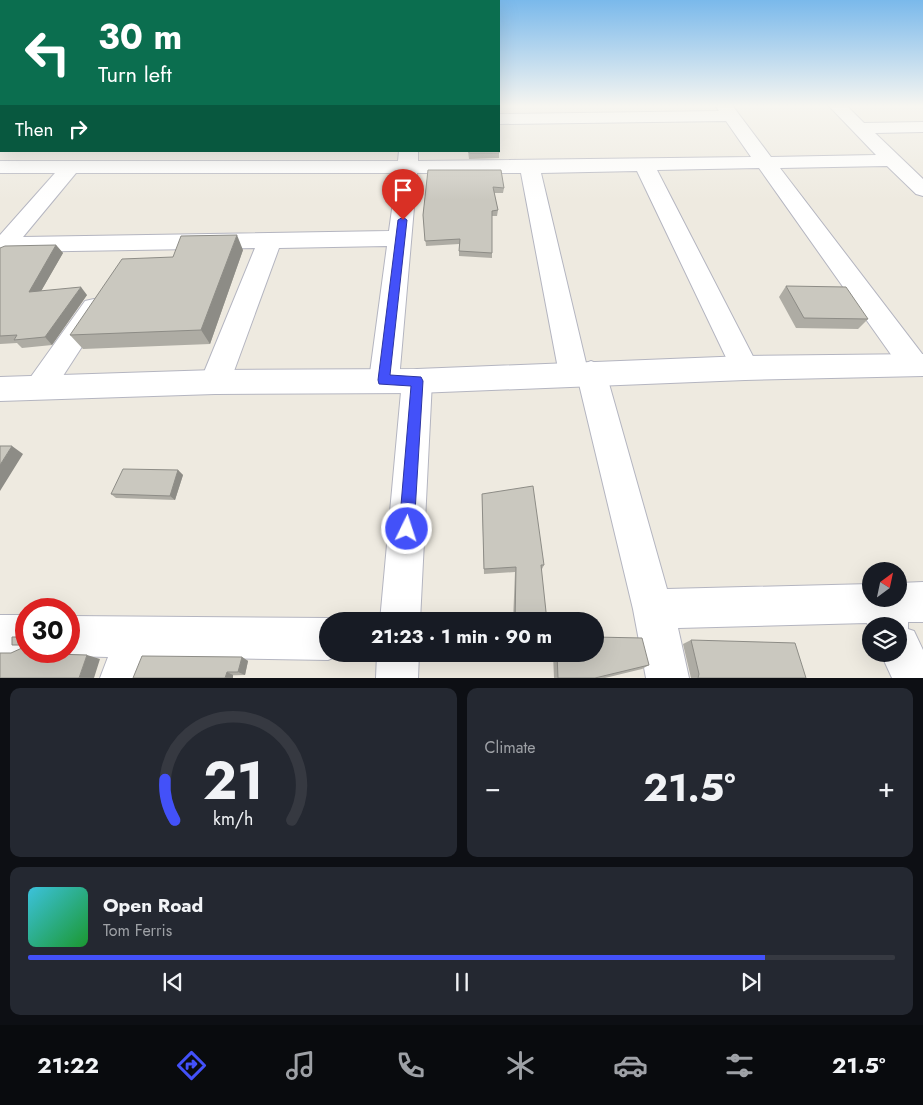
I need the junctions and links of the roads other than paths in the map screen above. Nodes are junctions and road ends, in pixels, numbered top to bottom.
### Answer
1 (746, 137) edge
2 (869, 137) edge
3 (306, 159) edge
4 (408, 159) edge
5 (892, 160) junction
6 (766, 164) junction
7 (645, 166) junction
8 (0, 167) edge
9 (530, 167) junction
10 (70, 168) junction
11 (919, 182) edge
12 (401, 238) junction
13 (270, 240) junction
14 (138, 243) junction
15 (2, 248) edge
16 (122, 267) edge
17 (105, 291) edge
18 (918, 365) edge
19 (745, 368) junction
20 (583, 374) junction
21 (384, 380) junction
22 (417, 381) junction
23 (215, 382) junction
24 (40, 387) junction
25 (0, 389) edge
26 (923, 602) edge
27 (653, 609) junction
28 (401, 612) edge
29 (884, 615) edge
30 (0, 635) edge
31 (15, 635) edge
32 (80, 636) edge
33 (136, 636) junction
34 (319, 639) edge
35 (397, 662) edge
36 (906, 662) edge
37 (121, 678) edge
38 (396, 678) edge
39 (668, 678) edge
40 (914, 678) edge

1 - 6 street
2 - 5 street
3 - 4 street
3 - 10 street
4 - 9 street
4 - 12 street
5 - 6 street
5 - 11 street
6 - 7 street
6 - 18 street
7 - 9 street
7 - 19 street
8 - 10 street
9 - 20 street
10 - 15 street
12 - 13 street
12 - 21 street
13 - 14 street
13 - 23 street
14 - 15 street
14 - 16 street
17 - 24 street
18 - 19 street
19 - 20 street
20 - 22 street
20 - 27 street
21 - 22 street
21 - 23 street
22 - 28 street
23 - 24 street
24 - 25 street
26 - 29 street
27 - 29 street
27 - 39 street
30 - 31 street
32 - 33 street
33 - 34 street
33 - 37 street
35 - 38 street
36 - 40 street

